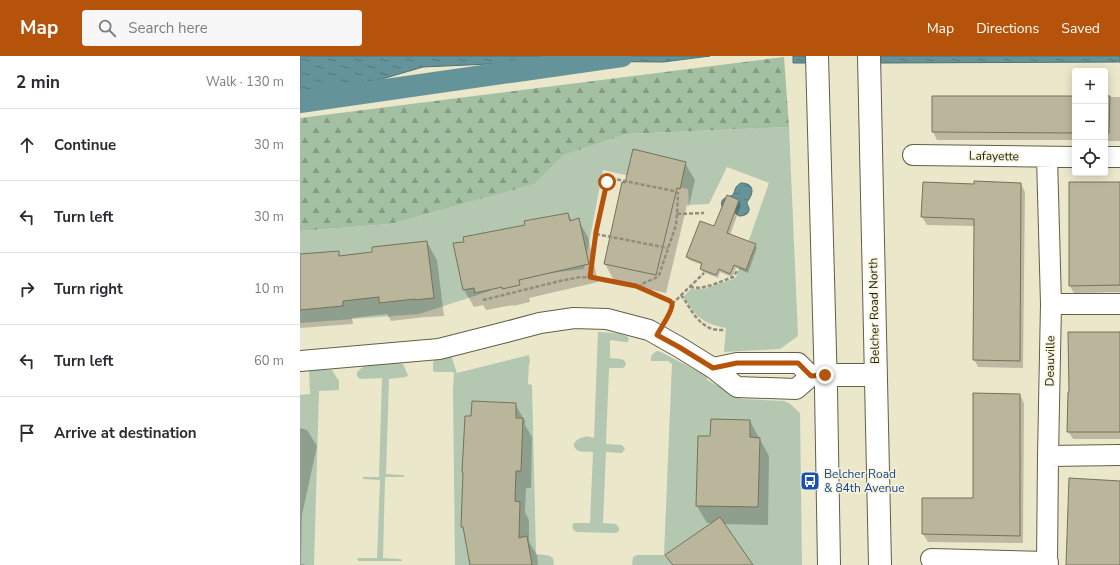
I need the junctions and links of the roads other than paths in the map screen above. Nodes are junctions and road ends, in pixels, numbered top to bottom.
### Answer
1 (869, 65) edge
2 (817, 66) edge
3 (913, 155) dead end
4 (1047, 157) junction
5 (1072, 157) edge
6 (1108, 157) edge
7 (1120, 157) edge
8 (1051, 304) junction
9 (1120, 304) edge
10 (300, 361) edge
11 (875, 375) junction
12 (818, 376) junction
13 (1120, 455) edge
14 (1048, 456) junction
15 (931, 559) dead end
16 (1048, 563) edge
17 (829, 565) edge
18 (880, 565) edge

1 - 11 main road, Belcher Road North
2 - 12 main road
3 - 4 street, Lafayette
4 - 5 street, Lafayette
4 - 8 street, Deauville
6 - 7 street
8 - 9 street
8 - 14 street, Deauville
10 - 12 street
11 - 12 main road
11 - 18 main road, Belcher Road North
12 - 17 main road
13 - 14 street
14 - 16 street, Deauville
15 - 16 street

